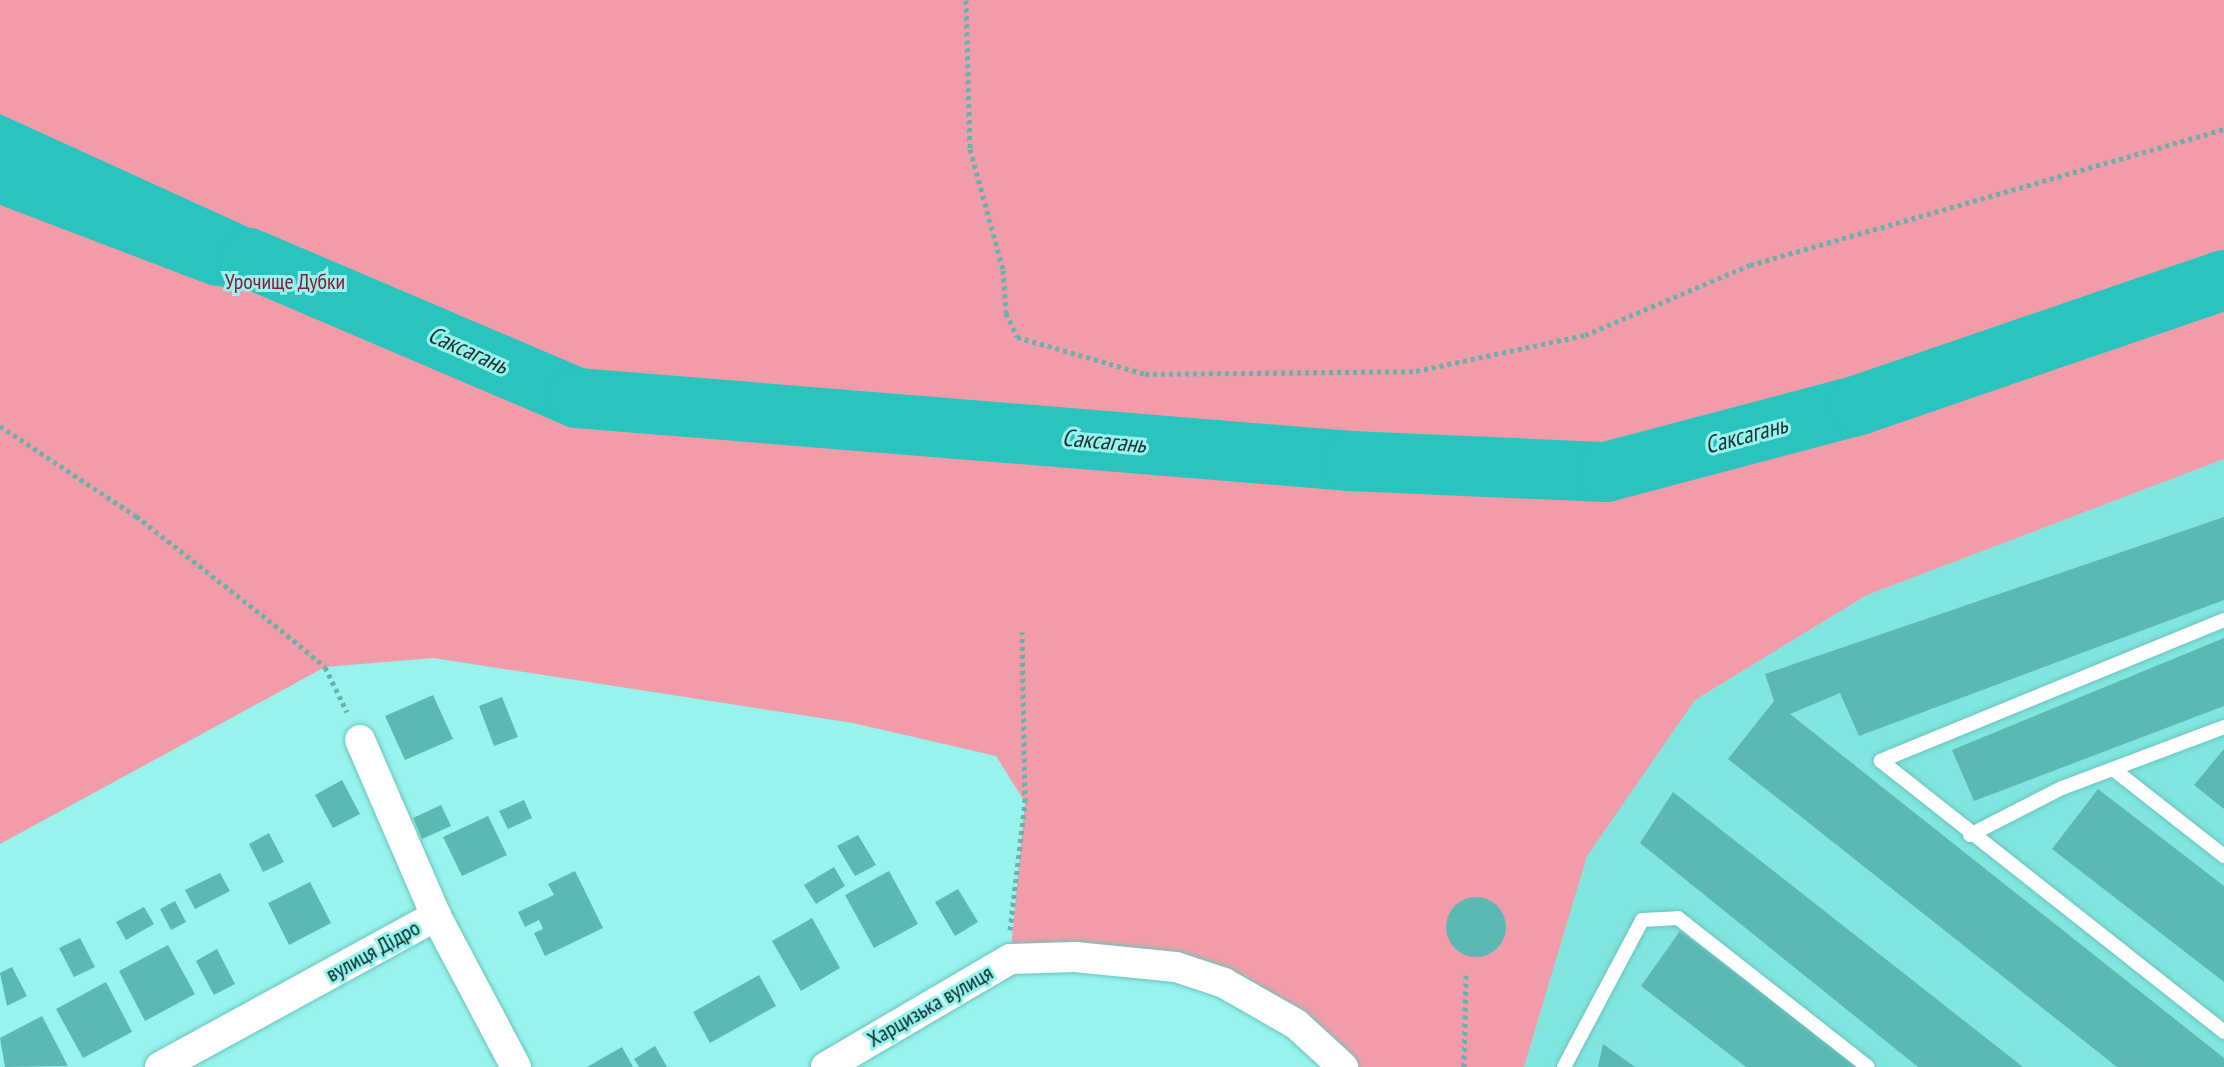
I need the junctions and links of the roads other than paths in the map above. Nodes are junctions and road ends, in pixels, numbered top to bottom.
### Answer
1 (2224, 620) edge
2 (2224, 727) edge
3 (360, 740) road end
4 (2113, 769) junction
5 (1970, 835) junction
6 (2224, 856) edge
7 (436, 916) junction
8 (2224, 1032) edge
9 (160, 1067) edge
10 (516, 1067) edge
11 (826, 1067) edge
12 (1343, 1067) edge
13 (1564, 1067) edge
14 (1868, 1067) edge

1 - 5 lane
2 - 4 lane
3 - 7 street
4 - 5 lane
4 - 6 lane
5 - 8 lane
7 - 9 street, вулиця Дідро
7 - 10 street, вулиця Дідро
11 - 12 street, Харцизька вулиця
13 - 14 lane

